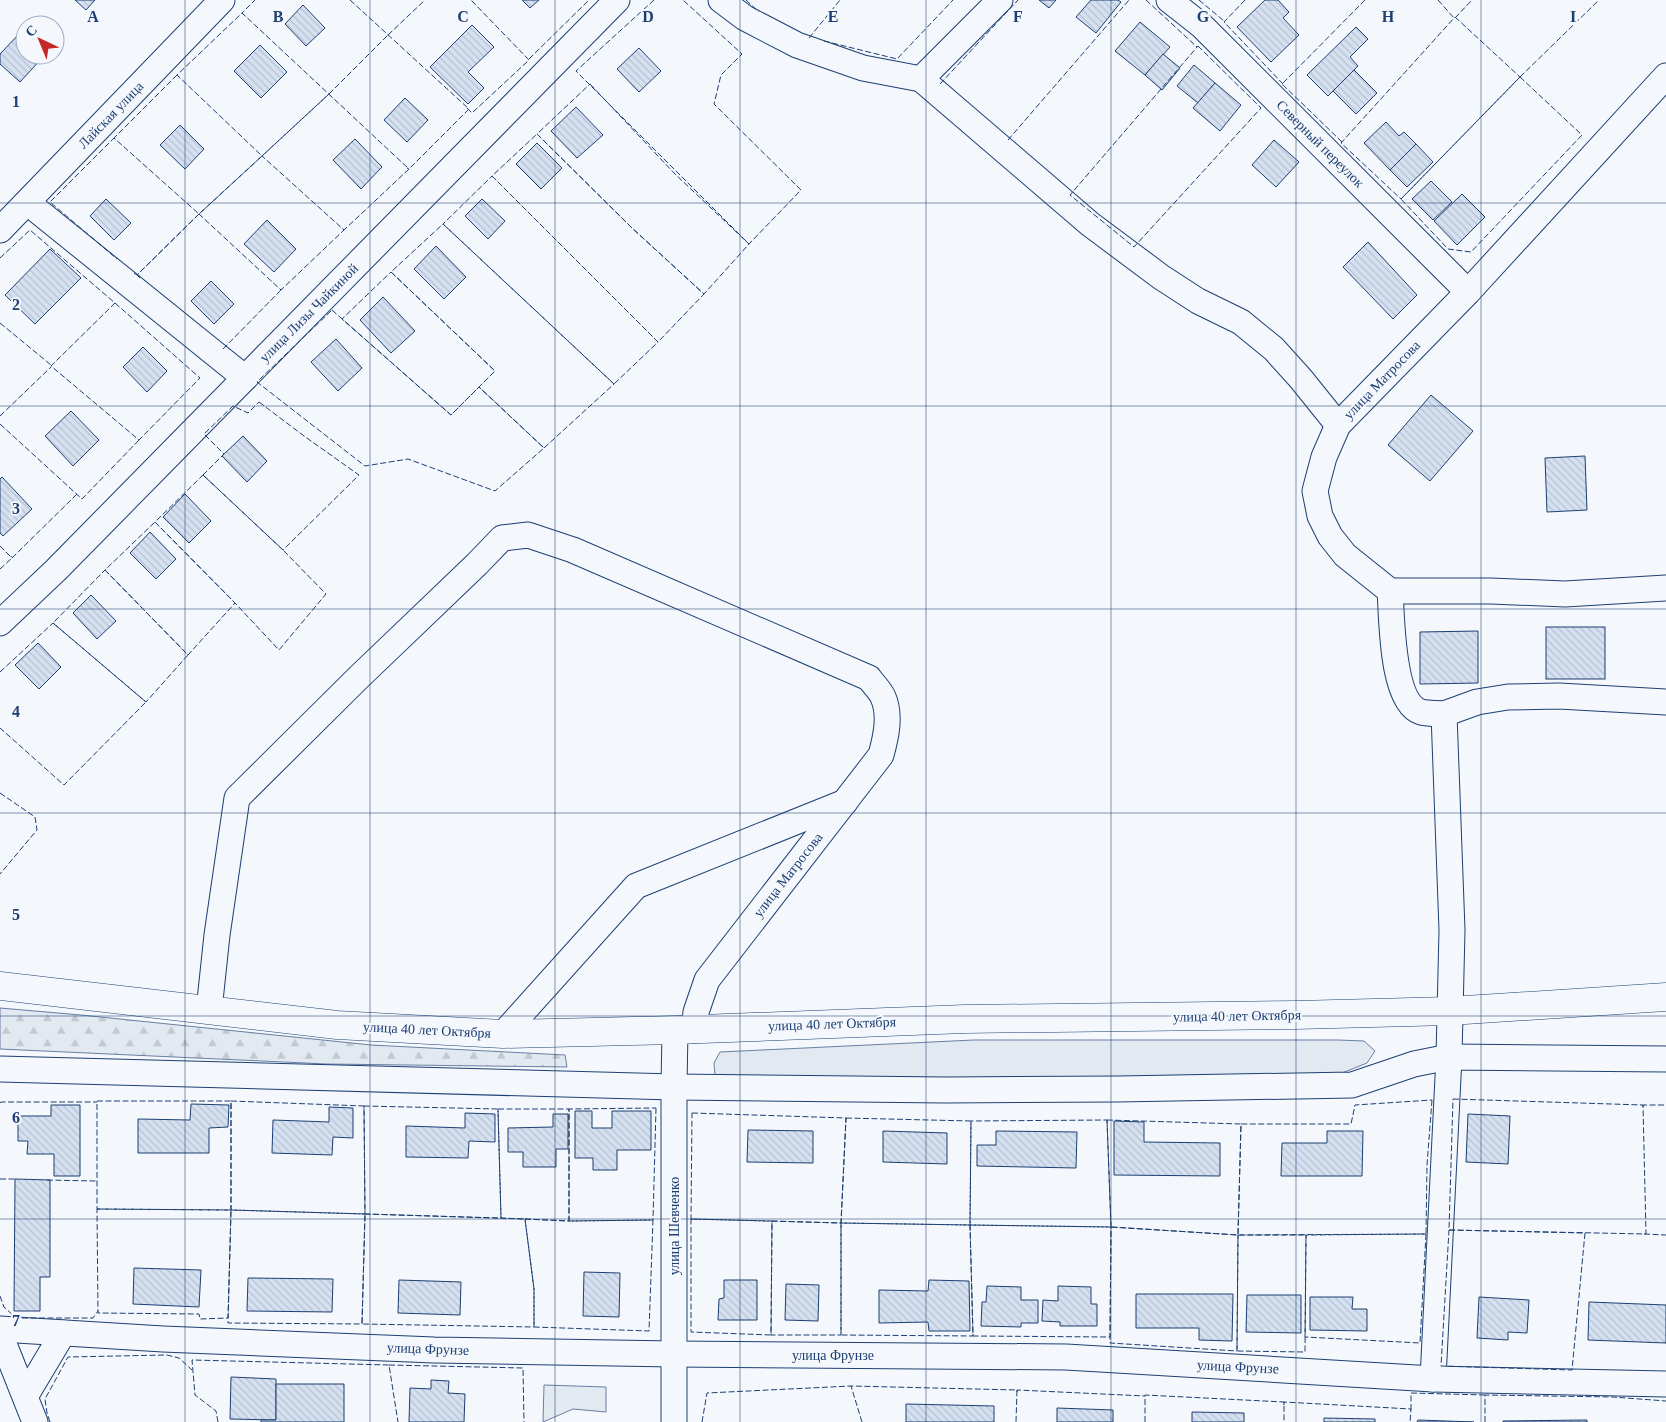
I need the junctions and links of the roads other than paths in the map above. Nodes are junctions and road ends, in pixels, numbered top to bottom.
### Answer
1 (222, 0) edge
2 (617, 0) edge
3 (721, 0) edge
4 (1000, 0) edge
5 (1169, 0) edge
6 (1666, 76) edge
7 (921, 80) junction
8 (28, 203) junction
9 (0, 230) edge
10 (1468, 292) junction
11 (245, 378) junction
12 (1338, 425) junction
13 (1666, 588) edge
14 (1390, 591) junction
15 (0, 623) edge
16 (1666, 702) edge
17 (1444, 714) junction
18 (845, 802) junction
19 (0, 986) edge
20 (1666, 997) edge
21 (209, 1010) junction
22 (1450, 1011) junction
23 (685, 1030) junction
24 (503, 1034) junction
25 (1450, 1057) junction
26 (1666, 1059) edge
27 (0, 1069) edge
28 (674, 1087) junction
29 (0, 1329) edge
30 (63, 1333) junction
31 (0, 1334) edge
32 (674, 1354) junction
33 (1433, 1379) junction
34 (1666, 1384) edge
35 (26, 1395) junction
36 (35, 1422) edge
37 (674, 1422) edge

1 - 8 street, Лайская улица
2 - 11 street, улица Лизы Чайкиной
3 - 7 street
4 - 7 street
5 - 10 street, Северный переулок
6 - 10 street, улица Матросова
7 - 12 street
8 - 9 street, Лайская улица
8 - 11 street
10 - 12 street, улица Матросова
11 - 15 street, улица Лизы Чайкиной
12 - 14 street, улица Матросова
13 - 14 street
14 - 17 street
16 - 17 street
17 - 22 street
18 - 21 street, улица Матросова
18 - 23 street, улица Матросова
18 - 24 street
19 - 21 main road, улица 40 лет Октября
20 - 22 main road, улица 40 лет Октября
21 - 24 main road, улица 40 лет Октября
22 - 23 main road, улица 40 лет Октября
22 - 25 street
23 - 24 main road, улица 40 лет Октября
23 - 28 street, улица Шевченко
25 - 26 street
25 - 28 street
25 - 33 street
27 - 28 street
28 - 32 street, улица Шевченко
29 - 30 street, улица Фрунзе
30 - 32 street, улица Фрунзе
30 - 35 street
31 - 35 street
32 - 33 street, улица Фрунзе
32 - 37 street, улица Шевченко
33 - 34 street, улица Фрунзе
35 - 36 street

